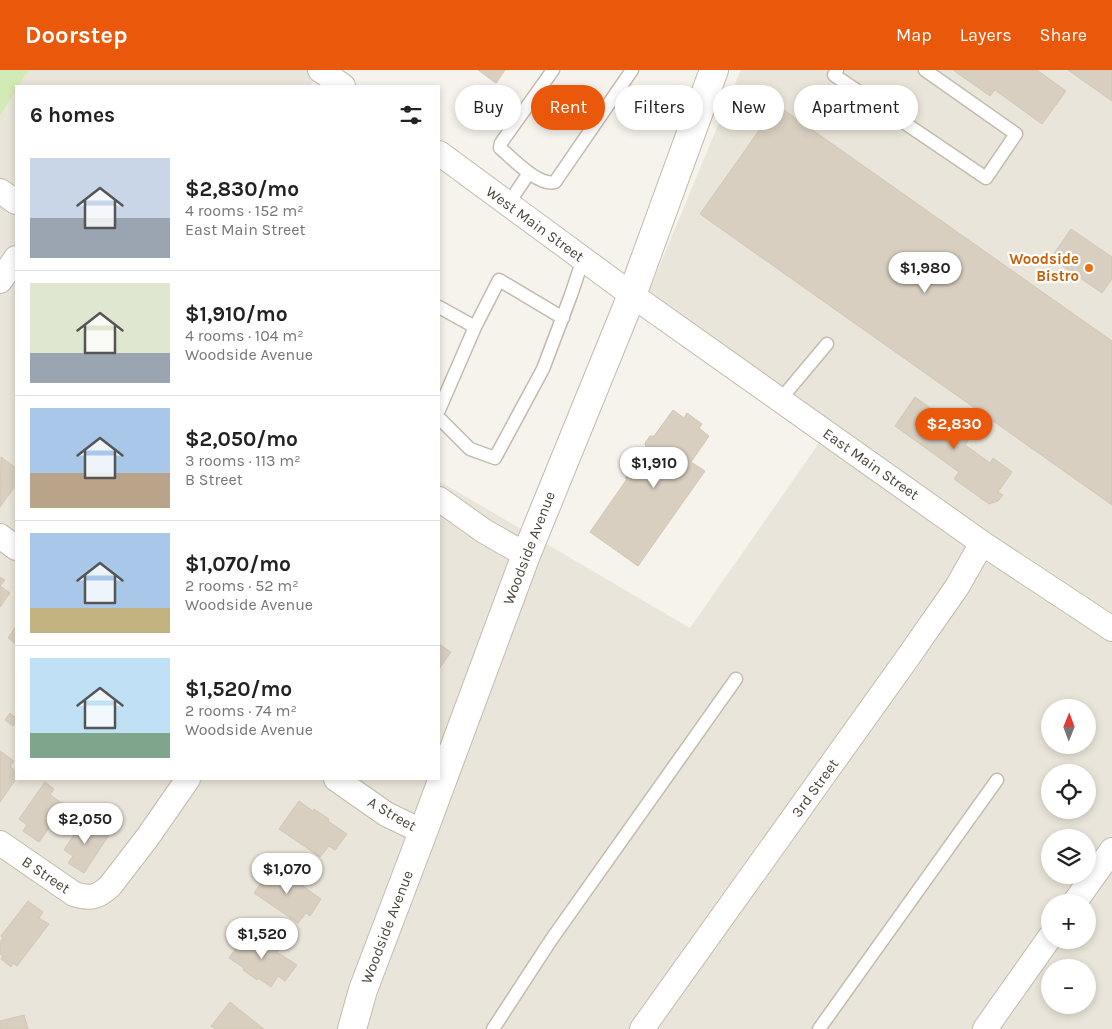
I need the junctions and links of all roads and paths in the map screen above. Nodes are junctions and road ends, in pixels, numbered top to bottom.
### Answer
1 (320, 70) edge
2 (553, 70) edge
3 (632, 70) edge
4 (714, 70) edge
5 (837, 70) edge
6 (925, 70) edge
7 (342, 85) edge
8 (440, 154) edge
9 (528, 173) junction
10 (0, 191) edge
11 (15, 201) edge
12 (508, 204) junction
13 (15, 259) edge
14 (583, 259) junction
15 (0, 281) edge
16 (632, 295) junction
17 (440, 308) edge
18 (563, 318) junction
19 (475, 327) junction
20 (827, 344) dead end
21 (780, 400) junction
22 (440, 408) edge
23 (440, 419) edge
24 (440, 500) edge
25 (0, 536) edge
26 (982, 543) junction
27 (15, 547) edge
28 (526, 555) junction
29 (1112, 629) edge
30 (736, 678) dead end
31 (187, 780) edge
32 (337, 780) edge
33 (996, 780) dead end
34 (423, 832) junction
35 (0, 843) edge
36 (1112, 850) edge
37 (1081, 894) edge
38 (1042, 949) edge
39 (352, 1029) edge
40 (493, 1029) edge
41 (642, 1029) edge
42 (819, 1029) edge
43 (985, 1029) edge

1 - 7 street
2 - 9 lane
3 - 9 lane
4 - 16 street, Woodside Avenue
5 - 6 lane
8 - 12 street, West Main Street
9 - 12 lane
10 - 11 street
12 - 14 street, West Main Street
13 - 15 street
14 - 16 street, West Main Street
14 - 18 lane
16 - 21 street, East Main Street
16 - 28 street, Woodside Avenue
17 - 19 lane
18 - 19 lane
18 - 23 lane
19 - 22 lane
20 - 21 lane
21 - 26 street, East Main Street
24 - 28 street
25 - 27 street
26 - 29 street, East Main Street
26 - 41 street, 3rd Street
28 - 34 street, Woodside Avenue
30 - 40 lane
31 - 35 street, B Street
32 - 34 street, A Street
33 - 42 lane
34 - 39 street, Woodside Avenue
36 - 37 street
38 - 43 street

